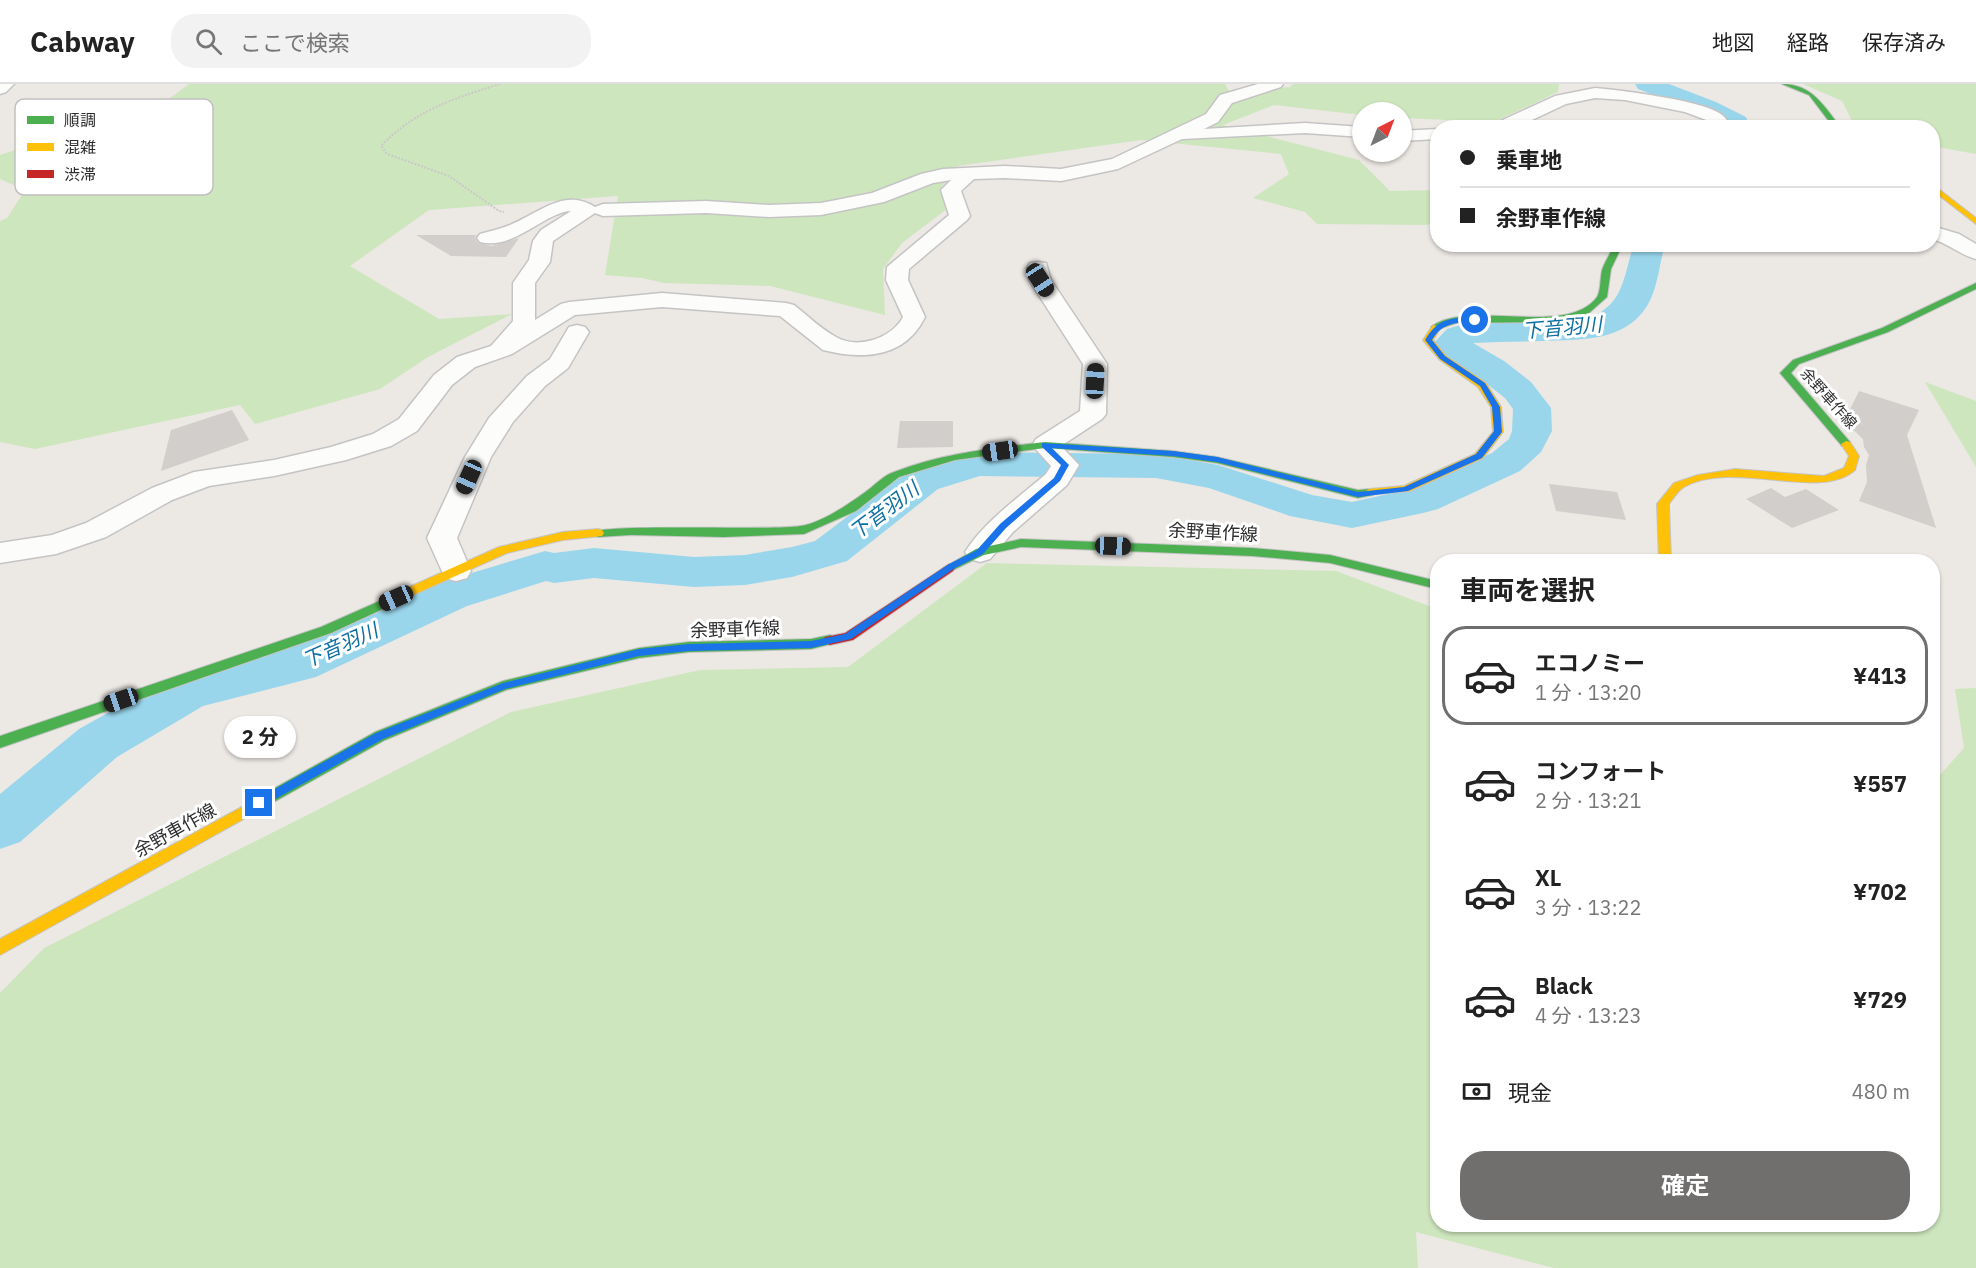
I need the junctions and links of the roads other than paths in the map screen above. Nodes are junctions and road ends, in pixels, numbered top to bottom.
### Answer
1 (6, 84) edge
2 (1275, 84) edge
3 (1785, 84) edge
4 (0, 89) edge
5 (1517, 120) edge
6 (1717, 120) edge
7 (1832, 120) edge
8 (1352, 131) edge
9 (1430, 134) edge
10 (1412, 135) edge
11 (1170, 136) junction
12 (970, 173) junction
13 (1940, 193) edge
14 (603, 210) dead end
15 (1976, 222) edge
16 (1940, 234) edge
17 (487, 238) dead end
18 (1613, 252) edge
19 (1976, 253) edge
20 (1038, 267) dead end
21 (1976, 267) edge
22 (1973, 288) edge
23 (577, 332) dead end
24 (494, 352) junction
25 (1045, 445) junction
26 (980, 552) junction
27 (0, 553) edge
28 (1665, 554) edge
29 (456, 571) junction
30 (1430, 583) edge
31 (0, 742) edge
32 (0, 948) edge

1 - 4 street
2 - 11 street
3 - 7 main road
5 - 6 street
8 - 11 street
9 - 10 street
11 - 12 street
12 - 14 street
12 - 24 street
13 - 15 main road
16 - 19 street
17 - 24 street
18 - 25 main road
20 - 25 street
21 - 22 street
22 - 28 main road, 余野車作線
23 - 29 street
24 - 27 street
25 - 26 street
25 - 29 main road
26 - 30 main road, 余野車作線
26 - 32 main road, 余野車作線
29 - 31 main road

